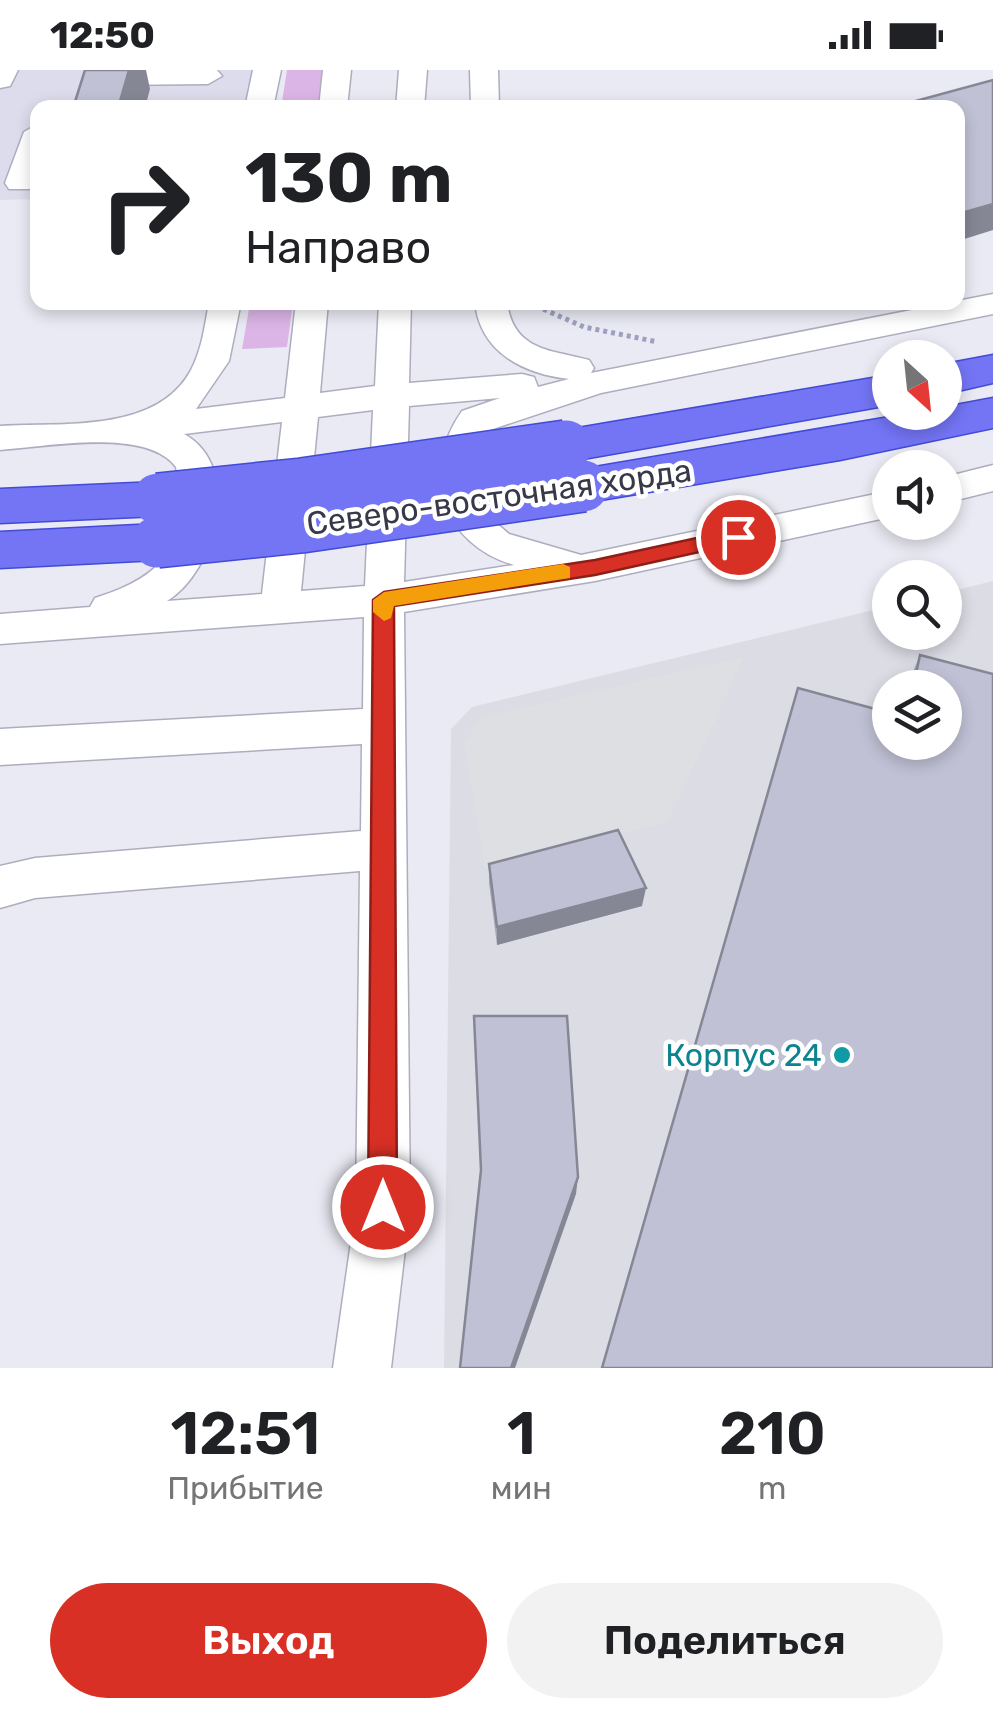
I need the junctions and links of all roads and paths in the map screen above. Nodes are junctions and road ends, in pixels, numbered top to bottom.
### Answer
1 (4, 70) edge
2 (267, 70) edge
3 (337, 70) edge
4 (413, 70) edge
5 (484, 70) edge
6 (209, 73) edge
7 (113, 74) edge
8 (0, 80) edge
9 (87, 92) edge
10 (203, 100) edge
11 (261, 100) edge
12 (335, 100) edge
13 (411, 100) edge
14 (486, 100) edge
15 (30, 165) edge
16 (24, 189) edge
17 (0, 206) edge
18 (993, 304) edge
19 (965, 309) edge
20 (224, 310) edge
21 (311, 310) edge
22 (395, 310) edge
23 (493, 310) edge
24 (545, 310) edge
25 (956, 310) edge
26 (665, 357) junction
27 (993, 369) edge
28 (962, 375) edge
29 (872, 394) edge
30 (388, 396) junction
31 (298, 408) junction
32 (993, 413) edge
33 (126, 430) junction
34 (0, 438) edge
35 (574, 466) junction
36 (993, 478) edge
37 (962, 486) edge
38 (0, 506) edge
39 (872, 508) edge
40 (157, 520) junction
41 (0, 550) edge
42 (595, 568) junction
43 (384, 600) junction
44 (280, 607) junction
45 (13, 628) edge
46 (384, 725) junction
47 (0, 747) edge
48 (384, 849) junction
49 (0, 886) edge
50 (362, 1368) edge

1 - 8 street
2 - 11 street
3 - 12 street
4 - 13 street
5 - 14 street
6 - 7 street
6 - 10 street
7 - 9 street
15 - 16 street
16 - 17 street
18 - 19 street
20 - 33 street
21 - 31 street
22 - 30 street
23 - 26 street
24 - 26 path
25 - 26 street
26 - 30 street
26 - 42 street
27 - 28 highway
29 - 35 highway, Северо-восточная хорда
30 - 31 street
30 - 43 street
31 - 33 street
31 - 44 street
32 - 35 highway, Северо-восточная хорда
33 - 34 street
33 - 45 street
35 - 40 highway, Северо-восточная хорда, bridge
36 - 37 street
38 - 40 highway, Северо-восточная хорда
39 - 42 street
40 - 41 highway, Северо-восточная хорда
42 - 43 street
43 - 44 street
43 - 46 street
44 - 45 street
46 - 47 street
46 - 48 street
48 - 49 street
48 - 50 street

